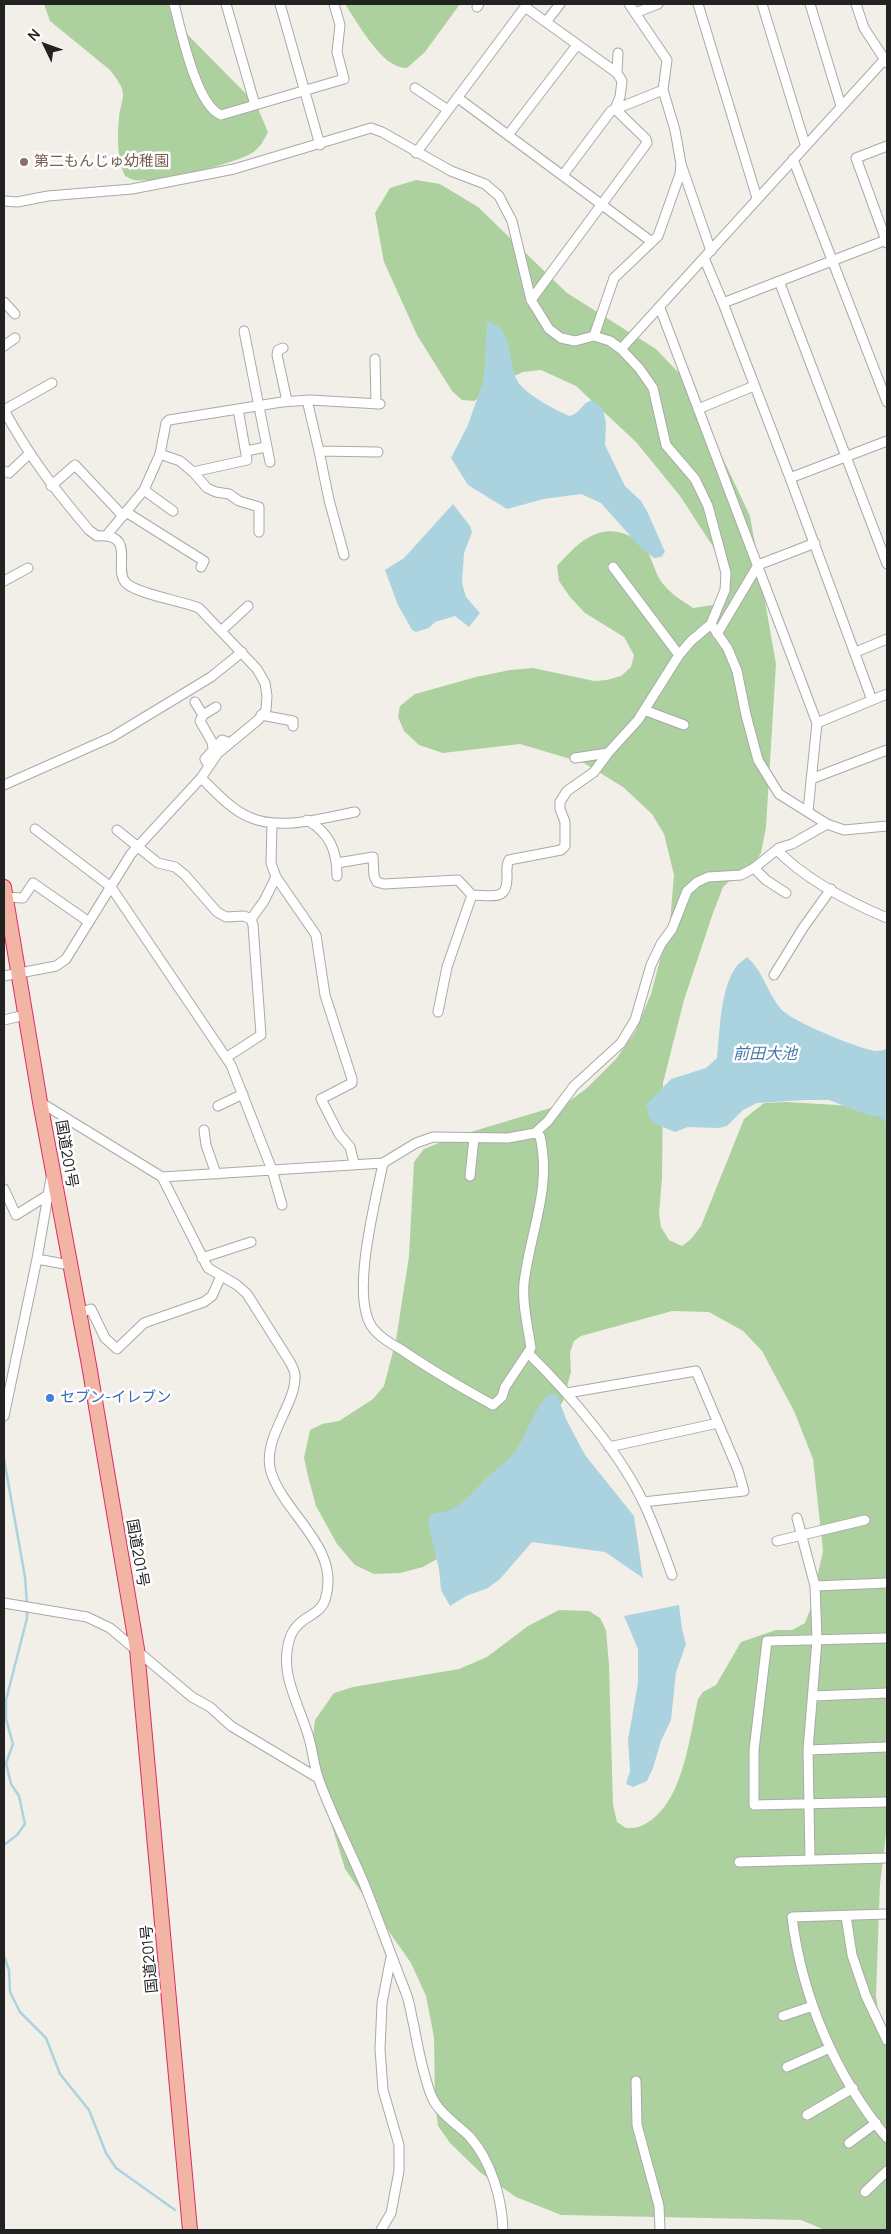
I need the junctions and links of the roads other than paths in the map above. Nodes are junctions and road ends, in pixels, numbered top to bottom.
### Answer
1 (174, 4) edge
2 (226, 4) edge
3 (280, 4) edge
4 (334, 4) edge
5 (560, 4) edge
6 (629, 4) edge
7 (658, 4) edge
8 (698, 4) edge
9 (762, 4) edge
10 (810, 4) edge
11 (856, 4) edge
12 (635, 13) junction
13 (546, 22) junction
14 (577, 45) junction
15 (618, 53) dead end
16 (886, 62) edge
17 (617, 73) junction
18 (415, 88) dead end
19 (305, 90) junction
20 (663, 90) junction
21 (458, 98) junction
22 (255, 105) junction
23 (841, 106) junction
24 (615, 109) junction
25 (448, 110) junction
26 (508, 135) junction
27 (806, 144) junction
28 (320, 145) junction
29 (887, 146) edge
30 (416, 153) junction
31 (793, 159) junction
32 (682, 164) junction
33 (563, 175) junction
34 (757, 198) junction
35 (4, 201) edge
36 (601, 205) junction
37 (652, 242) junction
38 (886, 242) edge
39 (711, 251) junction
40 (704, 258) junction
41 (834, 260) junction
42 (779, 281) junction
43 (531, 300) junction
44 (4, 302) edge
45 (723, 303) junction
46 (660, 308) junction
47 (15, 314) dead end
48 (244, 331) dead end
49 (594, 336) junction
50 (15, 338) dead end
51 (4, 346) edge
52 (283, 348) dead end
53 (620, 349) junction
54 (375, 359) dead end
55 (52, 383) dead end
56 (754, 386) junction
57 (307, 400) junction
58 (287, 401) junction
59 (887, 402) edge
60 (259, 405) junction
61 (238, 409) junction
62 (698, 409) junction
63 (4, 410) edge
64 (887, 441) edge
65 (266, 447) junction
66 (319, 451) junction
67 (246, 452) junction
68 (378, 452) dead end
69 (28, 454) junction
70 (160, 454) junction
71 (846, 457) junction
72 (270, 462) dead end
73 (4, 472) edge
74 (193, 472) junction
75 (790, 478) junction
76 (52, 486) junction
77 (144, 490) junction
78 (173, 511) dead end
79 (125, 514) junction
80 (259, 532) dead end
81 (106, 536) junction
82 (815, 542) junction
83 (344, 555) dead end
84 (205, 561) dead end
85 (887, 564) edge
86 (758, 566) junction
87 (613, 567) dead end
88 (28, 568) dead end
89 (4, 581) edge
90 (248, 606) dead end
91 (711, 624) junction
92 (221, 631) junction
93 (717, 634) junction
94 (887, 639) edge
95 (242, 652) junction
96 (856, 652) junction
97 (679, 655) junction
98 (887, 694) edge
99 (872, 700) junction
100 (194, 702) dead end
101 (216, 707) dead end
102 (644, 710) junction
103 (202, 715) junction
104 (261, 716) junction
105 (817, 723) junction
106 (684, 725) dead end
107 (293, 726) dead end
108 (230, 743) junction
109 (213, 748) junction
110 (887, 750) edge
111 (608, 753) junction
112 (575, 758) dead end
113 (209, 766) junction
114 (201, 778) junction
115 (811, 779) junction
116 (4, 785) edge
117 (808, 811) junction
118 (355, 812) dead end
119 (307, 820) junction
120 (272, 823) junction
121 (827, 824) junction
122 (887, 826) edge
123 (35, 829) dead end
124 (117, 830) dead end
125 (138, 847) junction
126 (777, 850) junction
127 (337, 863) junction
128 (754, 868) junction
129 (337, 876) dead end
130 (276, 877) junction
131 (111, 887) junction
132 (831, 889) junction
133 (5, 892) edge
134 (786, 893) dead end
135 (472, 895) junction
136 (887, 918) edge
137 (251, 919) junction
138 (89, 922) junction
139 (18, 972) junction
140 (774, 974) dead end
141 (4, 976) edge
142 (438, 1012) dead end
143 (25, 1015) junction
144 (4, 1020) edge
145 (227, 1057) junction
146 (243, 1094) junction
147 (40, 1102) junction
148 (218, 1106) dead end
149 (204, 1130) dead end
150 (535, 1133) junction
151 (474, 1138) junction
152 (354, 1163) junction
153 (383, 1163) junction
154 (52, 1167) junction
155 (272, 1170) junction
156 (216, 1174) junction
157 (470, 1176) dead end
158 (162, 1177) junction
159 (4, 1189) edge
160 (48, 1195) junction
161 (282, 1205) dead end
162 (251, 1242) dead end
163 (202, 1258) junction
164 (37, 1259) junction
165 (70, 1265) junction
166 (221, 1276) junction
167 (79, 1312) junction
168 (529, 1354) junction
169 (567, 1393) junction
170 (4, 1416) edge
171 (718, 1423) junction
172 (609, 1447) junction
173 (643, 1502) junction
174 (797, 1518) dead end
175 (865, 1520) dead end
176 (802, 1535) junction
177 (777, 1541) dead end
178 (672, 1575) dead end
179 (887, 1583) edge
180 (815, 1586) junction
181 (4, 1602) edge
182 (887, 1638) edge
183 (817, 1640) junction
184 (137, 1649) junction
185 (887, 1693) edge
186 (813, 1696) junction
187 (887, 1747) edge
188 (808, 1750) junction
189 (318, 1778) junction
190 (887, 1802) edge
191 (810, 1804) junction
192 (887, 1858) edge
193 (810, 1860) junction
194 (739, 1862) dead end
195 (887, 1914) edge
196 (846, 1916) junction
197 (391, 1956) junction
198 (813, 2006) junction
199 (784, 2016) dead end
200 (887, 2040) edge
201 (830, 2048) junction
202 (788, 2067) dead end
203 (636, 2081) dead end
204 (853, 2088) junction
205 (807, 2115) dead end
206 (876, 2123) junction
207 (887, 2138) edge
208 (849, 2143) dead end
209 (887, 2171) edge
210 (864, 2192) dead end
211 (190, 2230) edge
212 (381, 2230) edge
213 (503, 2230) edge
214 (660, 2230) edge

1 - 22 street
2 - 22 street
3 - 19 street
4 - 19 street
5 - 13 street
6 - 12 street
7 - 12 street
8 - 34 street
9 - 27 street
10 - 23 street
11 - 16 street
12 - 20 street
13 - 14 street
13 - 21 street
14 - 17 street
14 - 26 street
15 - 17 street
16 - 23 street
17 - 24 street
18 - 25 street
19 - 22 street
19 - 28 street
20 - 24 street
20 - 32 street
21 - 25 street
21 - 26 street
23 - 27 street
24 - 33 street
24 - 36 street
25 - 30 street
26 - 33 street
27 - 31 street
28 - 30 street
28 - 35 street
29 - 38 street
30 - 43 street
31 - 34 street
31 - 41 street
32 - 37 street
32 - 39 street
33 - 36 street
34 - 39 street
36 - 37 street
36 - 43 street
37 - 49 street
38 - 41 street
39 - 40 street
40 - 45 street
40 - 46 street
41 - 42 street
41 - 59 street
42 - 45 street
42 - 71 street
43 - 49 street
44 - 47 street
45 - 56 street
46 - 53 street
46 - 62 street
48 - 60 street
49 - 53 street
50 - 51 street
52 - 58 street
53 - 91 street
54 - 57 street
55 - 63 street
56 - 62 street
56 - 75 street
57 - 58 street
57 - 66 street
58 - 60 street
60 - 61 street
60 - 65 street
61 - 67 street
61 - 70 street
62 - 86 street
63 - 69 street
64 - 71 street
65 - 67 street
65 - 72 street
66 - 68 street
66 - 83 street
67 - 74 street
69 - 73 street
69 - 76 street
70 - 74 street
70 - 77 street
71 - 75 street
71 - 85 street
74 - 80 street
75 - 82 street
76 - 79 street
76 - 81 street
77 - 78 street
77 - 79 street
79 - 81 street
79 - 84 street
81 - 92 street
82 - 86 street
82 - 96 street
86 - 93 street
86 - 105 street
87 - 97 street
88 - 89 street
90 - 92 street
91 - 93 street
91 - 97 street
92 - 95 street
93 - 117 street
94 - 96 street
95 - 104 street
95 - 116 street
96 - 99 street
97 - 102 street
98 - 99 street
99 - 105 street
100 - 103 street
101 - 103 street
102 - 106 street
102 - 111 street
103 - 109 street
104 - 107 street
104 - 108 street
105 - 115 street
108 - 109 street
108 - 113 street
109 - 113 street
110 - 115 street
111 - 112 street
111 - 135 street
113 - 114 street
114 - 120 street
114 - 125 street
115 - 117 street
117 - 121 street
118 - 119 street
119 - 120 street
119 - 127 street
120 - 130 street
121 - 122 street
121 - 126 street
123 - 131 street
124 - 125 street
125 - 131 street
125 - 137 street
126 - 128 street
126 - 132 street
127 - 129 street
127 - 135 street
128 - 134 street
128 - 150 street
130 - 137 street
130 - 152 street
131 - 138 street
131 - 145 street
132 - 136 street
132 - 140 street
133 - 138 street
133 - 139 highway, 国道201号
135 - 142 street
137 - 145 street
138 - 139 street
139 - 141 street
139 - 143 highway, 国道201号
143 - 144 street
143 - 147 highway, 国道201号
145 - 146 street
146 - 148 street
146 - 155 street
147 - 154 highway, 国道201号
147 - 158 street
149 - 156 street
150 - 151 street
150 - 168 street
151 - 153 street
151 - 157 street
152 - 153 street
152 - 155 street
153 - 168 street
154 - 160 street
154 - 165 highway, 国道201号
155 - 156 street
155 - 161 street
156 - 158 street
158 - 163 street
159 - 160 street
160 - 164 street
162 - 163 street
163 - 166 street
164 - 165 street
164 - 170 street
165 - 167 highway, 国道201号
166 - 167 street
166 - 189 street
167 - 184 highway, 国道201号
168 - 169 street
169 - 171 street
169 - 172 street
171 - 172 street
171 - 173 street
172 - 173 street
173 - 178 street
174 - 176 street
175 - 176 street
176 - 177 street
176 - 180 street
179 - 180 street
180 - 183 street
181 - 184 street
182 - 183 street
183 - 186 street
183 - 191 street
184 - 189 street
184 - 211 highway, 国道201号
185 - 186 street
186 - 188 street
187 - 188 street
188 - 191 street
189 - 197 street
190 - 191 street
191 - 193 street
192 - 193 street
193 - 194 street
195 - 196 street
196 - 198 street
196 - 200 street
197 - 212 street
197 - 213 street
198 - 199 street
198 - 201 street
201 - 202 street
201 - 204 street
203 - 214 street
204 - 205 street
204 - 206 street
206 - 207 street
206 - 208 street
209 - 210 street

